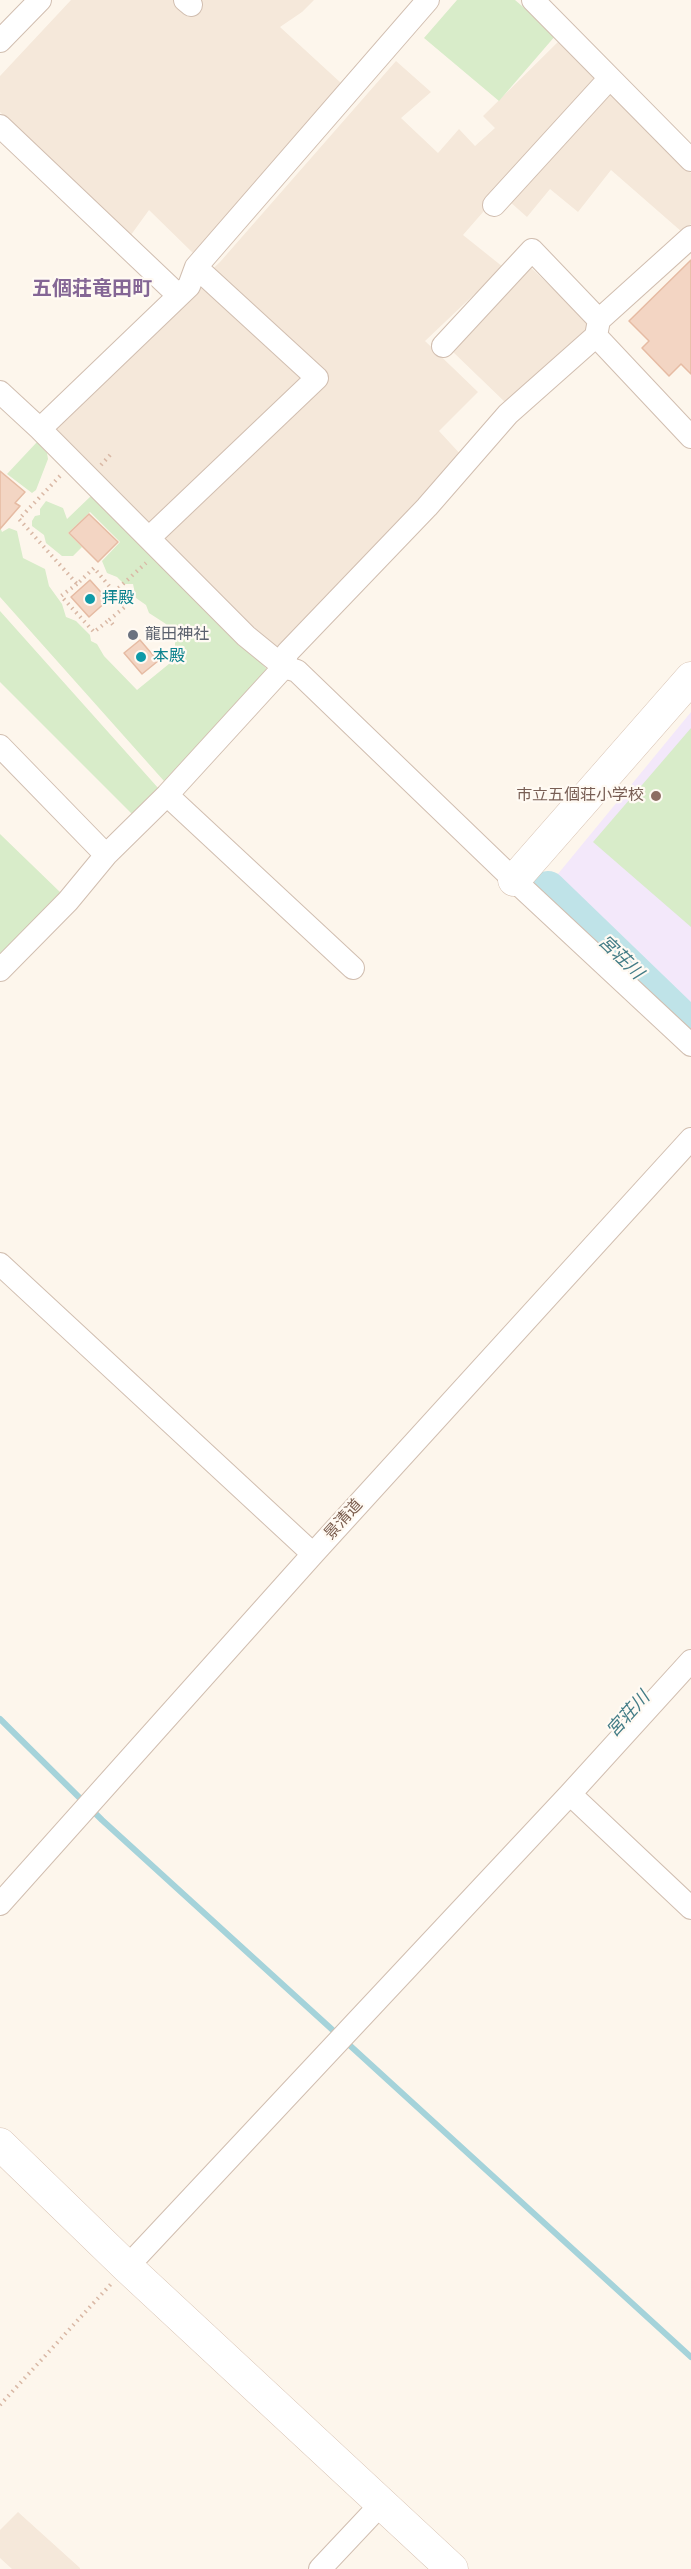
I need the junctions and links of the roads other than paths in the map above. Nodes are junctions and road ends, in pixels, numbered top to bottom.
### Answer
1 (40, 0) edge
2 (428, 0) edge
3 (533, 0) edge
4 (0, 41) edge
5 (609, 79) junction
6 (0, 126) edge
7 (691, 160) edge
8 (494, 205) dead end
9 (691, 237) edge
10 (196, 267) junction
11 (178, 295) junction
12 (597, 328) junction
13 (443, 346) dead end
14 (0, 392) edge
15 (40, 429) junction
16 (691, 437) edge
17 (155, 544) junction
18 (284, 667) junction
19 (691, 678) edge
20 (0, 746) edge
21 (167, 795) junction
22 (106, 855) junction
23 (514, 880) junction
24 (352, 968) dead end
25 (0, 970) edge
26 (691, 1045) edge
27 (691, 1139) edge
28 (0, 1264) edge
29 (313, 1554) junction
30 (691, 1661) edge
31 (570, 1794) junction
32 (0, 1904) edge
33 (691, 1908) edge
34 (0, 2144) edge
35 (127, 2267) junction
36 (382, 2502) junction
37 (320, 2569) edge
38 (452, 2569) edge

1 - 4 street
2 - 10 street
3 - 5 street
5 - 7 street
5 - 8 street
6 - 11 street
9 - 12 street
10 - 11 street
10 - 17 street
11 - 15 street
12 - 13 street
12 - 16 street
12 - 18 street
14 - 15 street
15 - 17 street
17 - 18 street
18 - 21 street
18 - 23 street
19 - 23 street
20 - 22 street
21 - 22 street
21 - 24 street
22 - 25 street
23 - 26 street
27 - 29 street, 景清道
28 - 29 street
29 - 32 street, 景清道
30 - 31 street
31 - 33 street
31 - 35 street
34 - 35 street
35 - 36 street
36 - 37 street
36 - 38 street

